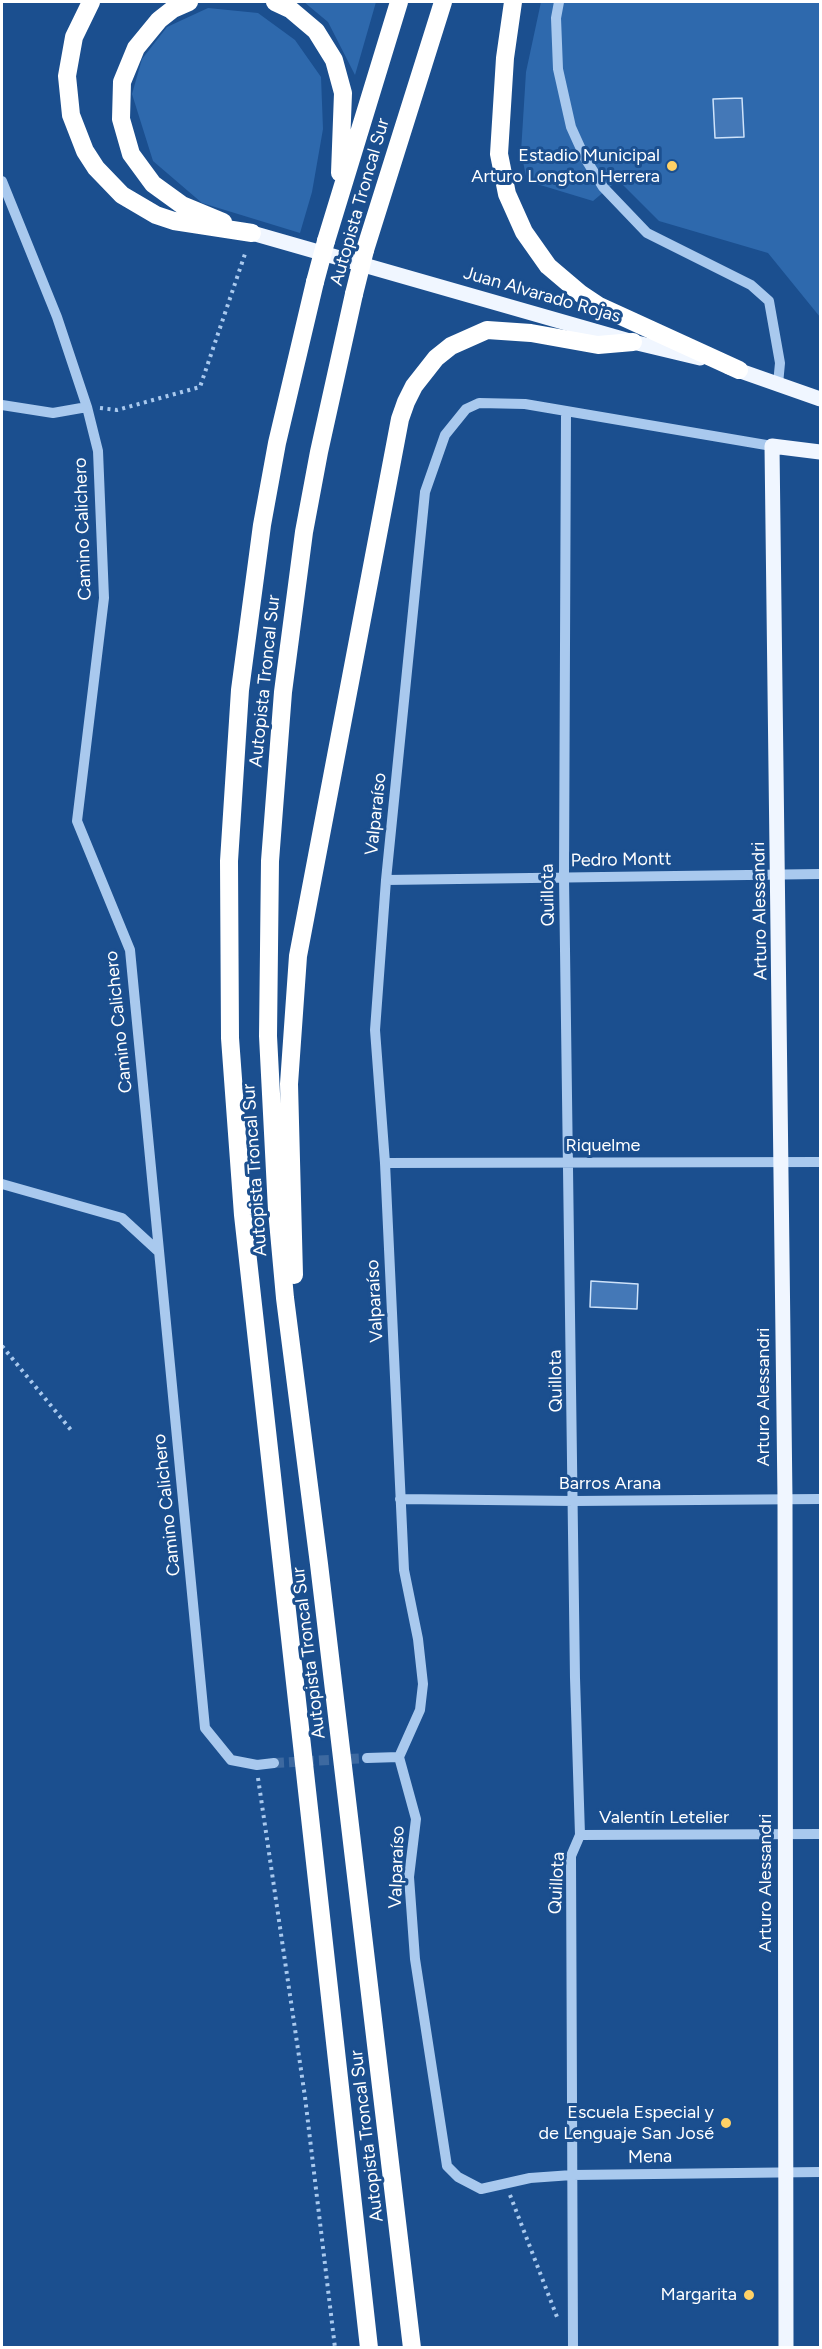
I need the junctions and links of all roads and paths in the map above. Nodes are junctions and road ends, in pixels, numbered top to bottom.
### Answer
1 (91, 2) edge
2 (189, 2) edge
3 (275, 2) edge
4 (399, 2) edge
5 (443, 2) edge
6 (513, 2) edge
7 (560, 2) edge
8 (2, 181) edge
9 (338, 202) junction
10 (252, 233) junction
11 (633, 342) junction
12 (738, 370) junction
13 (778, 384) junction
14 (820, 399) edge
15 (2, 405) edge
16 (87, 407) junction
17 (566, 413) junction
18 (772, 446) junction
19 (820, 452) edge
20 (779, 874) junction
21 (820, 874) edge
22 (564, 877) junction
23 (386, 880) junction
24 (568, 1162) junction
25 (782, 1162) junction
26 (820, 1162) edge
27 (385, 1163) junction
28 (2, 1184) edge
29 (159, 1252) junction
30 (2, 1346) edge
31 (297, 1384) junction
32 (71, 1430) dead end
33 (400, 1499) junction
34 (784, 1499) junction
35 (820, 1499) edge
36 (574, 1501) junction
37 (399, 1757) junction
38 (368, 1758) tunnel mouth
39 (274, 1763) tunnel mouth
40 (257, 1765) junction
41 (785, 1834) junction
42 (820, 1834) edge
43 (580, 1835) junction
44 (785, 2172) junction
45 (820, 2172) edge
46 (572, 2175) junction
47 (505, 2183) junction
48 (481, 2189) joint
49 (561, 2326) dead end
50 (335, 2348) edge
51 (369, 2348) edge
52 (412, 2348) edge
53 (573, 2348) edge
54 (786, 2348) edge

1 - 10 highway
2 - 10 highway
3 - 9 highway
4 - 9 highway, Autopista Troncal Sur
5 - 31 highway, Autopista Troncal Sur, bridge
6 - 12 highway
7 - 13 street
8 - 16 street, Camino Calichero
9 - 51 highway, Autopista Troncal Sur, bridge
10 - 11 main road, Juan Alvarado Rojas
10 - 16 path
11 - 12 main road, Juan Alvarado Rojas
11 - 31 highway
12 - 13 main road, Juan Alvarado Rojas
13 - 14 main road, Juan Alvarado Rojas
15 - 16 street
16 - 29 street, Camino Calichero
17 - 18 street
17 - 22 street, Quillota
17 - 23 street, Valparaíso
18 - 19 main road
18 - 20 main road, Arturo Alessandri
20 - 21 street, Pedro Montt
20 - 22 street, Pedro Montt
20 - 25 main road, Arturo Alessandri
22 - 23 street, Pedro Montt
22 - 24 street, Quillota
23 - 27 street, Valparaíso
24 - 25 street, Riquelme
24 - 27 street, Riquelme
24 - 36 street, Quillota
25 - 26 street, Riquelme
25 - 34 main road, Arturo Alessandri
27 - 33 street, Valparaíso
28 - 29 street
29 - 40 street, Camino Calichero
30 - 32 path
31 - 52 highway, Autopista Troncal Sur
33 - 36 street, Barros Arana
33 - 37 street, Valparaíso
34 - 35 street, Barros Arana
34 - 36 street, Barros Arana
34 - 41 main road, Arturo Alessandri
36 - 43 street, Quillota
37 - 38 street
37 - 48 street, Valparaíso
39 - 40 street, Camino Calichero
40 - 50 path
41 - 42 street, Valentín Letelier
41 - 43 street, Valentín Letelier
41 - 44 main road, Arturo Alessandri
43 - 46 street, Quillota
44 - 45 street, Mena
44 - 46 street, Mena
44 - 54 main road, Arturo Alessandri
46 - 47 street, Mena
46 - 53 street, Quillota
47 - 48 street, Mena
47 - 49 path

